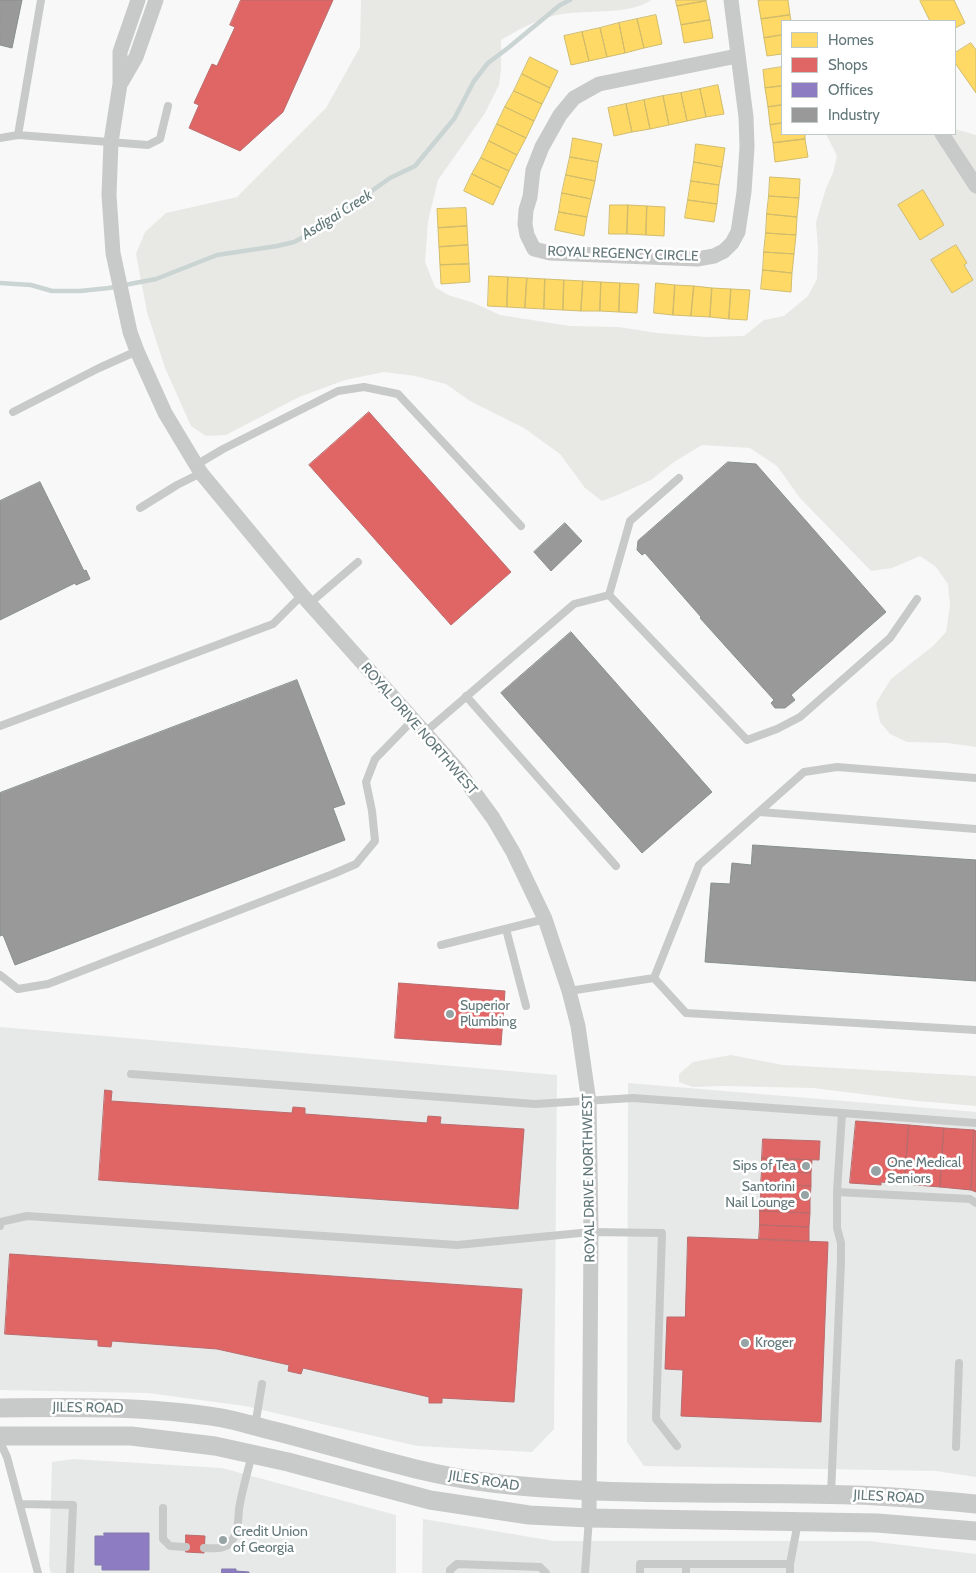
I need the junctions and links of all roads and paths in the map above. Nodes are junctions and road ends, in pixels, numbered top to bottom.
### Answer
1 (41, 0) edge
2 (138, 0) edge
3 (156, 0) edge
4 (731, 0) edge
5 (737, 56) junction
6 (120, 84) junction
7 (168, 106) dead end
8 (18, 135) junction
9 (943, 135) edge
10 (0, 138) edge
11 (111, 142) junction
12 (976, 186) edge
13 (137, 351) junction
14 (13, 412) dead end
15 (199, 469) junction
16 (679, 478) dead end
17 (140, 508) dead end
18 (521, 526) dead end
19 (358, 562) dead end
20 (609, 595) junction
21 (306, 599) junction
22 (917, 599) dead end
23 (466, 696) junction
24 (413, 720) junction
25 (0, 726) edge
26 (424, 733) junction
27 (976, 778) edge
28 (760, 812) junction
29 (976, 829) edge
30 (616, 866) dead end
31 (545, 919) junction
32 (506, 929) junction
33 (441, 945) dead end
34 (0, 975) edge
35 (654, 978) junction
36 (569, 991) junction
37 (526, 1006) dead end
38 (976, 1030) edge
39 (131, 1074) dead end
40 (588, 1102) junction
41 (842, 1113) junction
42 (976, 1123) edge
43 (837, 1192) junction
44 (976, 1203) edge
45 (0, 1226) edge
46 (591, 1232) junction
47 (959, 1363) dead end
48 (262, 1384) dead end
49 (0, 1408) edge
50 (254, 1426) junction
51 (0, 1436) edge
52 (0, 1442) edge
53 (676, 1446) dead end
54 (956, 1447) dead end
55 (252, 1453) junction
56 (588, 1490) junction
57 (831, 1494) junction
58 (20, 1504) junction
59 (976, 1504) edge
60 (163, 1508) dead end
61 (588, 1518) junction
62 (798, 1522) junction
63 (974, 1532) edge
64 (186, 1548) dead end
65 (204, 1548) dead end
66 (471, 1569) edge
67 (481, 1569) edge
68 (490, 1569) edge
69 (510, 1569) edge
70 (686, 1569) edge
71 (740, 1569) edge
72 (790, 1569) edge
73 (519, 1570) edge
74 (528, 1570) edge
75 (38, 1573) edge
76 (70, 1573) edge
77 (450, 1573) edge
78 (546, 1573) edge
79 (585, 1573) edge
80 (640, 1573) edge

1 - 8 lane
2 - 6 street, ROYAL DRIVE NORTHWEST
3 - 6 street, ROYAL DRIVE NORTHWEST
4 - 5 street, ROYAL REGENCY CIRCLE
5 - 5 street, ROYAL REGENCY CIRCLE
6 - 11 street, ROYAL DRIVE NORTHWEST
7 - 11 lane
8 - 10 lane
8 - 11 lane
9 - 12 street
11 - 13 street, ROYAL DRIVE NORTHWEST
13 - 14 lane
13 - 15 street, ROYAL DRIVE NORTHWEST
15 - 17 lane
15 - 18 lane
15 - 21 street, ROYAL DRIVE NORTHWEST
16 - 20 lane
19 - 21 lane
20 - 22 lane
20 - 23 lane
21 - 24 street, ROYAL DRIVE NORTHWEST
21 - 25 lane
23 - 26 lane
23 - 30 lane
24 - 26 street, ROYAL DRIVE NORTHWEST
24 - 34 lane
26 - 31 street, ROYAL DRIVE NORTHWEST
27 - 28 lane
28 - 29 lane
28 - 35 lane
31 - 32 lane
31 - 36 street, ROYAL DRIVE NORTHWEST
32 - 33 lane
32 - 37 lane
35 - 36 lane
35 - 38 lane
36 - 40 street, ROYAL DRIVE NORTHWEST
39 - 40 lane
40 - 41 lane
40 - 46 street, ROYAL DRIVE NORTHWEST
41 - 42 lane
41 - 43 lane
43 - 44 lane
43 - 57 lane
45 - 46 lane
46 - 53 lane
46 - 56 street, ROYAL DRIVE NORTHWEST
47 - 54 lane
48 - 50 lane
49 - 50 street, JILES ROAD
50 - 56 street, JILES ROAD
51 - 55 street, JILES ROAD
52 - 58 lane
55 - 61 street, JILES ROAD
55 - 65 lane
56 - 57 street, JILES ROAD
56 - 61 street, ROYAL DRIVE NORTHWEST
57 - 59 street, JILES ROAD
58 - 75 lane
58 - 76 lane
60 - 64 lane
61 - 62 street, JILES ROAD
61 - 79 lane
62 - 63 street, JILES ROAD
62 - 72 lane
66 - 67 lane
66 - 77 lane
67 - 68 lane
68 - 69 lane
69 - 73 lane
70 - 71 lane
70 - 80 lane
71 - 72 lane
73 - 74 lane
74 - 78 lane

